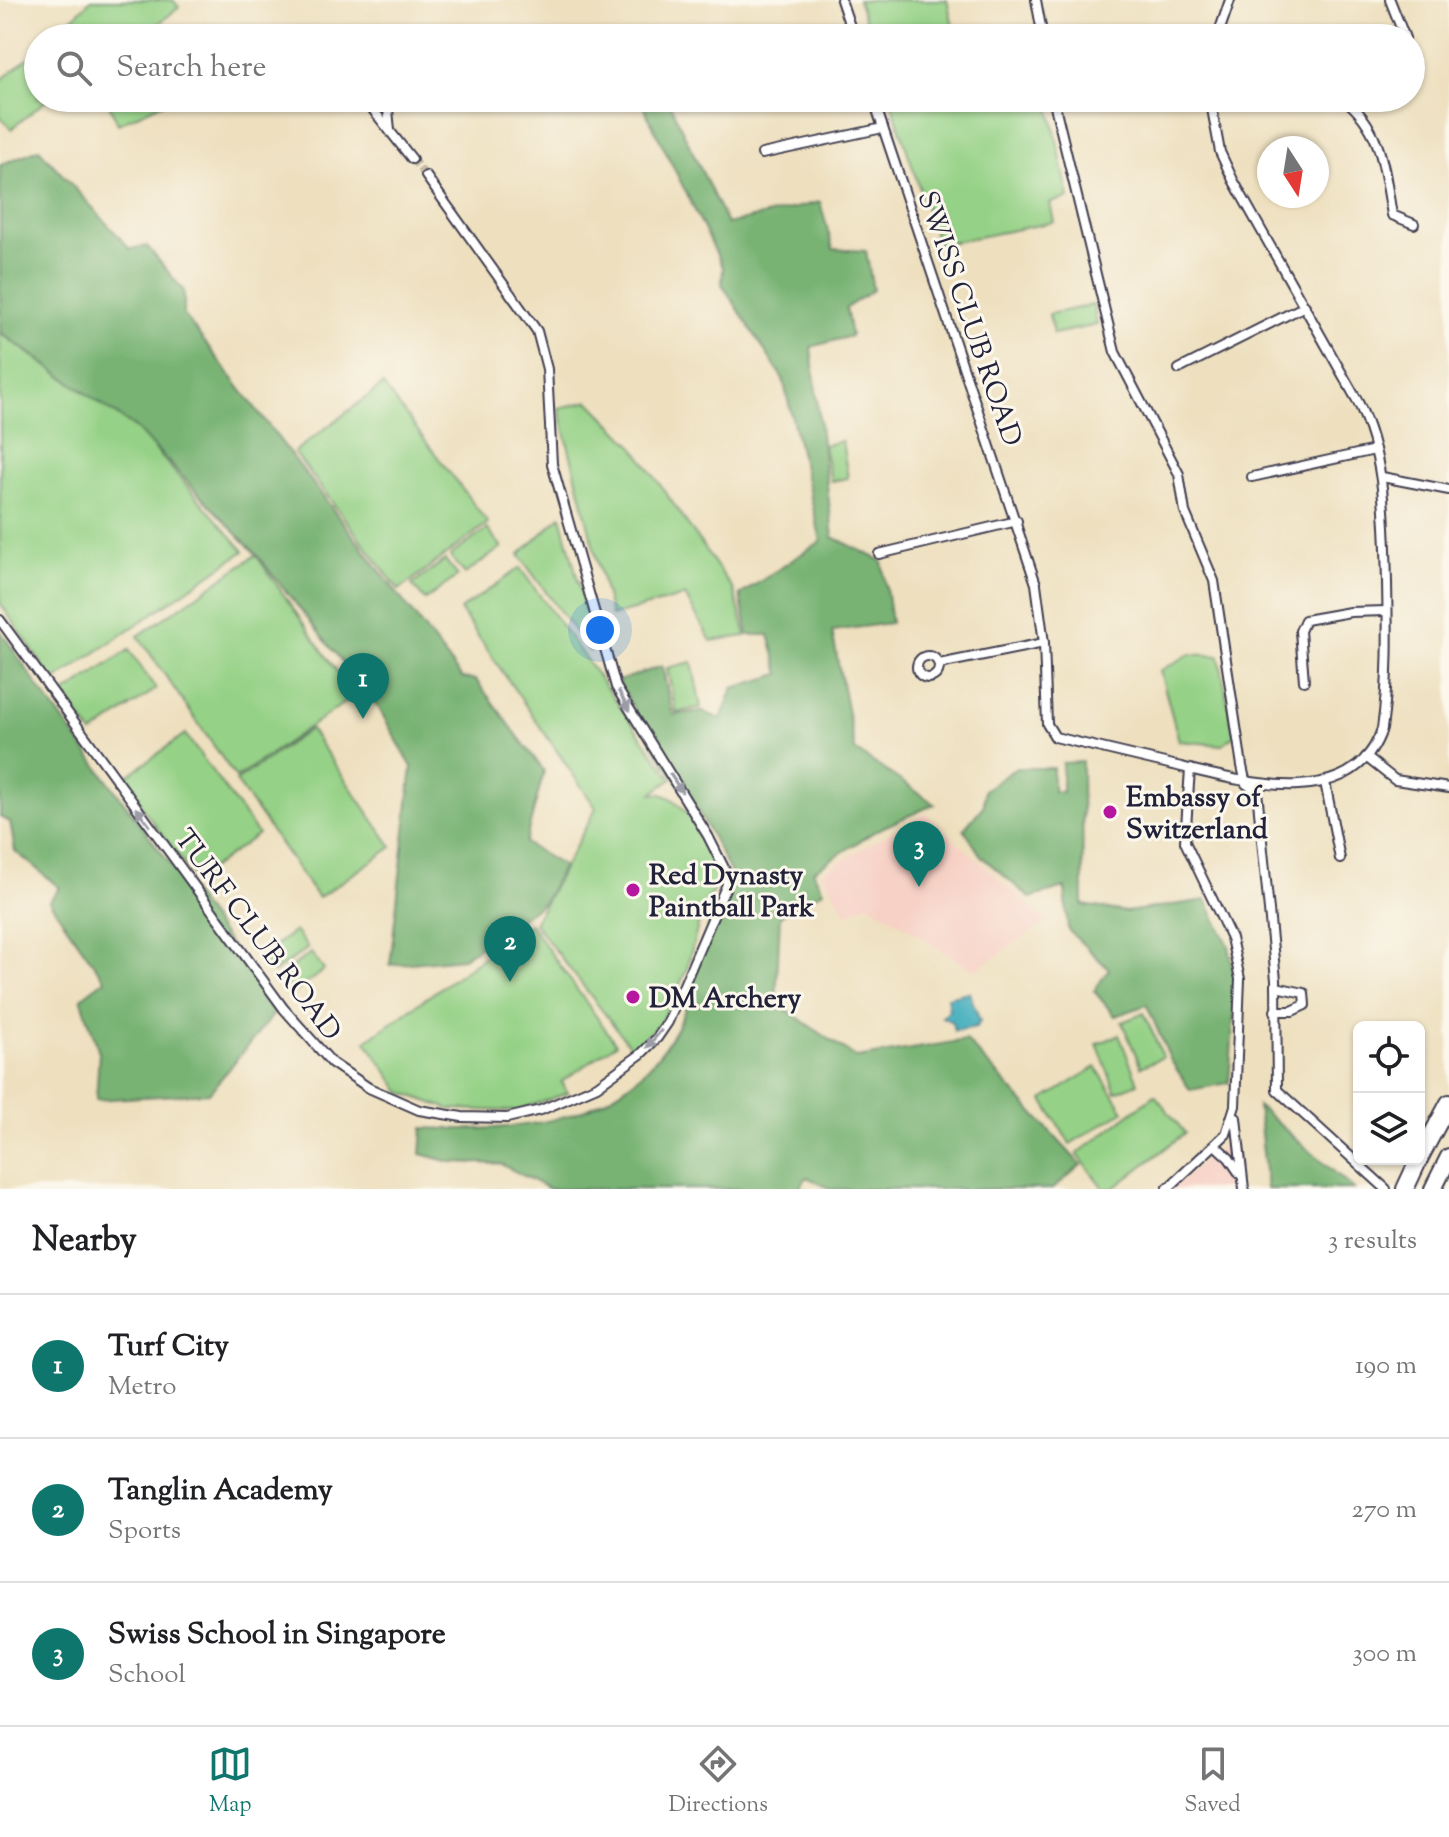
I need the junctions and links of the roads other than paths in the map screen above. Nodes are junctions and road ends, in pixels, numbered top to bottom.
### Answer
1 (841, 0) edge
2 (1036, 0) edge
3 (1230, 0) edge
4 (1390, 0) edge
5 (849, 24) edge
6 (1040, 24) edge
7 (1222, 24) edge
8 (1399, 24) edge
9 (376, 112) edge
10 (387, 112) edge
11 (878, 112) edge
12 (1056, 112) edge
13 (1213, 112) edge
14 (1361, 112) edge
15 (883, 128) junction
16 (390, 131) junction
17 (762, 154) dead end
18 (412, 159) tunnel mouth
19 (426, 176) tunnel mouth
20 (1414, 224) dead end
21 (1305, 306) junction
22 (1179, 369) dead end
23 (1375, 450) junction
24 (1252, 477) dead end
25 (1382, 477) junction
26 (1449, 490) edge
27 (1017, 521) junction
28 (879, 554) dead end
29 (1387, 611) junction
30 (0, 620) edge
31 (1044, 643) junction
32 (939, 664) dead end
33 (1304, 681) dead end
34 (1366, 757) junction
35 (1190, 769) junction
36 (1325, 782) junction
37 (1246, 784) junction
38 (1449, 788) edge
39 (1340, 859) dead end
40 (1276, 987) junction
41 (1275, 1011) junction
42 (1449, 1103) edge
43 (1235, 1106) junction
44 (1216, 1146) junction
45 (1425, 1148) edge
46 (1449, 1157) edge
47 (1416, 1165) edge
48 (1242, 1178) junction
49 (1407, 1184) edge
50 (1167, 1189) edge
51 (1244, 1189) edge
52 (1386, 1189) edge
53 (1433, 1189) edge

1 - 5 street
2 - 6 street
3 - 7 street
4 - 8 street
9 - 16 street
10 - 16 street
11 - 15 street, SWISS CLUB ROAD
12 - 37 street
13 - 21 street
14 - 20 street
15 - 17 street
15 - 27 street, SWISS CLUB ROAD
16 - 18 street
19 -> 30 street, TURF CLUB ROAD
21 - 22 street
21 - 23 street
23 - 24 street
23 - 25 street
25 - 26 street
25 - 29 street
27 - 28 street
27 - 31 street, SWISS CLUB ROAD
29 - 33 street
29 - 34 street
31 - 32 street
31 - 35 street, SWISS CLUB ROAD
34 - 36 street
34 - 38 street
35 - 37 street
35 - 43 street
36 - 37 street
36 - 39 street
37 - 40 street
40 - 41 street
40 - 41 street
41 - 52 street
42 - 45 highway
43 - 44 street
43 - 48 street
44 - 48 street
44 - 50 street
46 - 53 highway
47 - 49 highway
48 - 51 street

